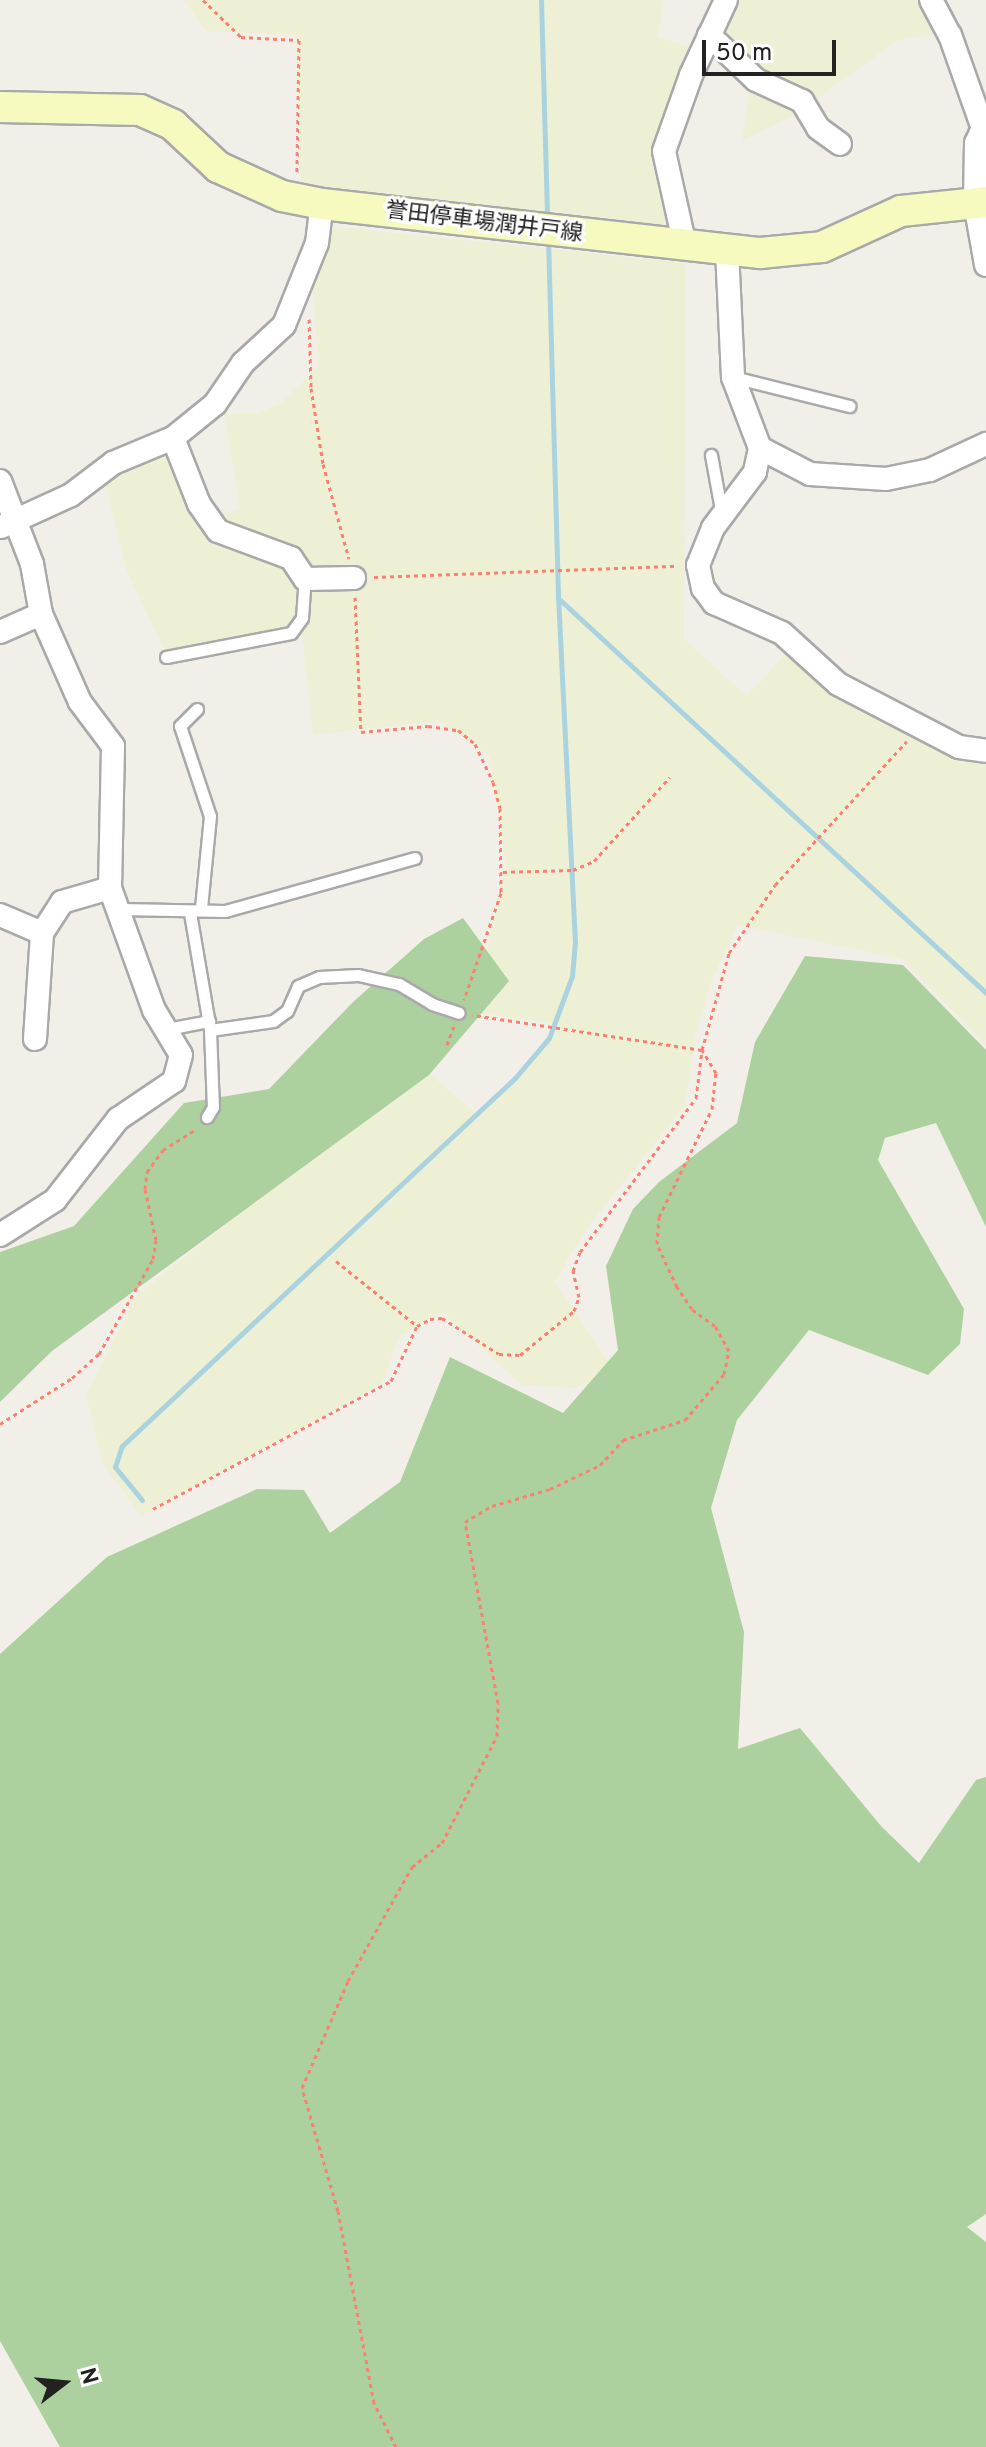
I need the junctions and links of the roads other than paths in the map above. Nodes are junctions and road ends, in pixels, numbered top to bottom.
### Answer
1 (726, 0) edge
2 (931, 0) edge
3 (709, 35) junction
4 (0, 107) edge
5 (984, 122) edge
6 (840, 144) dead end
7 (980, 202) edge
8 (322, 204) junction
9 (685, 246) junction
10 (727, 250) junction
11 (986, 265) edge
12 (733, 377) junction
13 (849, 406) dead end
14 (173, 438) junction
15 (986, 444) edge
16 (760, 448) junction
17 (711, 455) dead end
18 (0, 481) edge
19 (722, 515) junction
20 (7, 525) edge
21 (354, 578) road end
22 (305, 579) junction
23 (41, 614) junction
24 (0, 632) edge
25 (166, 657) dead end
26 (197, 709) dead end
27 (986, 751) edge
28 (415, 858) dead end
29 (110, 888) junction
30 (121, 909) junction
31 (196, 911) junction
32 (0, 915) edge
33 (42, 933) junction
34 (459, 1013) road end
35 (210, 1025) junction
36 (167, 1029) junction
37 (35, 1039) dead end
38 (207, 1117) road end
39 (0, 1235) edge

1 - 3 street
2 - 5 street
3 - 6 street
3 - 9 street
4 - 8 main road, 誉田停車場潤井戸線
5 - 7 street
7 - 10 main road, 誉田停車場潤井戸線
7 - 11 street
8 - 9 main road, 誉田停車場潤井戸線
8 - 14 street
9 - 10 main road, 誉田停車場潤井戸線
10 - 12 street
12 - 13 lane
12 - 16 street
14 - 20 street
14 - 22 street
15 - 16 street
16 - 19 street
17 - 19 lane
18 - 20 street
19 - 27 street
20 - 23 street
21 - 22 street
22 - 25 lane
23 - 24 street
23 - 29 street
26 - 31 lane
28 - 31 lane
29 - 30 street
29 - 33 street
30 - 31 lane
30 - 36 street
31 - 35 lane
32 - 33 street
33 - 37 street
34 - 35 lane
35 - 36 lane
35 - 38 lane
36 - 39 street

